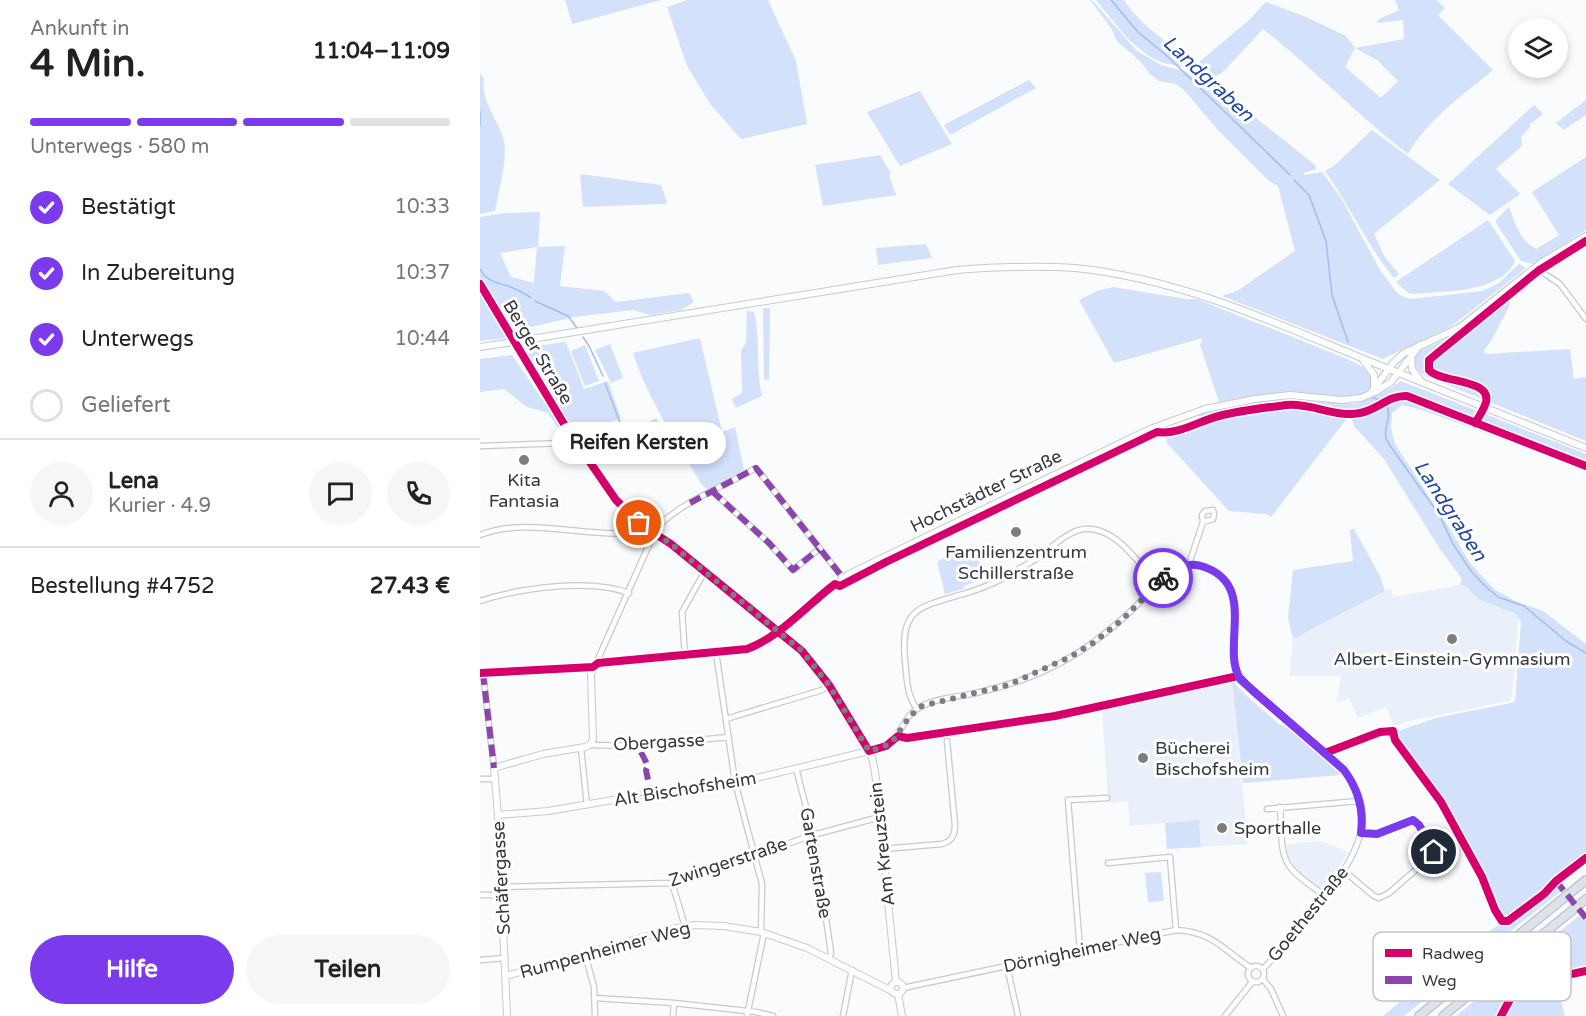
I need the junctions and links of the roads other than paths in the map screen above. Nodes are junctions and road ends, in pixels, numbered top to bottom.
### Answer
1 (1586, 236) edge
2 (1545, 274) dead end
3 (480, 284) edge
4 (1586, 319) edge
5 (1420, 345) junction
6 (480, 347) edge
7 (1411, 355) junction
8 (1361, 358) junction
9 (1389, 369) junction
10 (1399, 373) junction
11 (1421, 382) junction
12 (1372, 391) junction
13 (573, 437) junction
14 (480, 446) edge
15 (1586, 448) edge
16 (712, 490) junction
17 (1203, 522) dead end
18 (643, 526) junction
19 (654, 533) junction
20 (480, 535) edge
21 (819, 549) junction
22 (1189, 564) junction
23 (1017, 570) dead end
24 (705, 572) junction
25 (1006, 577) dead end
26 (843, 578) junction
27 (1157, 584) junction
28 (629, 592) junction
29 (480, 602) edge
30 (778, 631) junction
31 (716, 652) junction
32 (685, 656) junction
33 (598, 664) junction
34 (482, 673) edge
35 (829, 685) junction
36 (917, 709) junction
37 (726, 719) junction
38 (729, 737) junction
39 (947, 741) dead end
40 (591, 742) junction
41 (581, 748) junction
42 (869, 751) junction
43 (494, 768) junction
44 (796, 768) junction
45 (480, 779) edge
46 (494, 779) junction
47 (735, 782) junction
48 (1107, 798) dead end
49 (1359, 801) junction
50 (587, 805) junction
51 (1280, 807) junction
52 (1267, 809) dead end
53 (498, 815) junction
54 (880, 818) junction
55 (1361, 833) junction
56 (813, 835) junction
57 (883, 849) junction
58 (755, 854) junction
59 (1108, 863) dead end
60 (1344, 871) junction
61 (1586, 880) edge
62 (672, 883) junction
63 (502, 887) junction
64 (480, 895) edge
65 (502, 895) junction
66 (1325, 896) junction
67 (1586, 899) edge
68 (685, 926) junction
69 (1176, 930) junction
70 (1522, 932) edge
71 (1546, 932) edge
72 (762, 933) junction
73 (1080, 950) junction
74 (585, 954) junction
75 (505, 957) junction
76 (829, 958) junction
77 (480, 960) edge
78 (1007, 966) junction
79 (1251, 968) junction
80 (1263, 969) junction
81 (852, 970) junction
82 (506, 976) junction
83 (1263, 979) junction
84 (873, 981) junction
85 (1253, 981) junction
86 (894, 983) junction
87 (903, 988) junction
88 (895, 993) junction
89 (595, 998) junction
90 (1437, 1001) edge
91 (1461, 1001) edge
92 (674, 1003) junction
93 (748, 1014) edge
94 (507, 1016) edge
95 (595, 1016) edge
96 (673, 1016) edge
97 (773, 1016) edge
98 (843, 1016) edge
99 (902, 1016) edge
100 (1018, 1016) edge
101 (1225, 1016) edge
102 (1283, 1016) edge
103 (1419, 1016) edge
104 (1443, 1016) edge

1 - 5 street
2 - 4 street
3 - 13 street, Berger Straße
5 - 7 street, Hochstädter Straße
5 - 9 street
6 - 8 street, bridge
7 - 10 street, Hochstädter Straße
7 - 11 street
8 - 9 street
8 - 12 street
9 - 10 street
9 - 12 street
10 - 11 street
10 - 12 street, Hochstädter Straße
11 - 15 street
12 - 26 street, Hochstädter Straße
13 - 14 street
13 - 18 street, Berger Straße
16 - 19 street
16 - 21 street
16 - 21 street
17 - 22 street
18 - 19 street, Berger Straße
18 - 20 street
19 - 24 street, Berger Straße
19 - 28 street
21 - 26 street
22 - 27 street
22 - 49 street, Goethestraße
23 - 27 street
24 - 30 street, Berger Straße
24 - 32 street
25 - 36 street
26 - 30 street, Hochstädter Straße
27 - 36 street
28 - 29 street
28 - 33 street
30 - 31 street, Hochstädter Straße
30 - 35 street, Am Kreuzstein
31 - 32 street, Hochstädter Straße
31 - 37 street
32 - 33 street, Hochstädter Straße
33 - 34 street
33 - 40 street
34 - 43 street
35 - 37 street
35 - 42 street, Am Kreuzstein
36 - 42 street
37 - 38 street
38 - 40 street, Obergasse
38 - 47 street
39 - 57 street
40 - 41 street, Obergasse
41 - 43 street, Obergasse
41 - 50 street
42 - 44 street, Alt Bischofsheim
42 - 54 street, Am Kreuzstein
43 - 46 street, Schäfergasse
44 - 47 street, Alt Bischofsheim
44 - 56 street, Gartenstraße
45 - 46 street
46 - 53 street, Schäfergasse
47 - 50 street, Alt Bischofsheim
47 - 58 street
48 - 73 street
49 - 51 street
49 - 55 street, Goethestraße
50 - 53 street, Alt Bischofsheim
51 - 52 street
51 - 66 street
53 - 63 street, Schäfergasse
54 - 56 street, Zwingerstraße
54 - 57 street, Am Kreuzstein
55 - 60 street, Goethestraße
55 - 60 street
56 - 58 street, Zwingerstraße
56 - 76 street, Gartenstraße
57 - 86 street, Am Kreuzstein
58 - 62 street, Zwingerstraße
58 - 72 street
59 - 69 street
60 - 66 street, Goethestraße
61 - 70 highway
62 - 63 street, Zwingerstraße
62 - 68 street
63 - 65 street, Schäfergasse
64 - 65 street
65 - 75 street, Schäfergasse
66 - 80 street, Goethestraße
67 - 71 highway
68 - 72 street, Rumpenheimer Weg
68 - 74 street, Rumpenheimer Weg
69 - 73 street, Dörnigheimer Weg
69 - 79 street, Dörnigheimer Weg
72 - 76 street, Rumpenheimer Weg
72 - 93 street
73 - 78 street, Dörnigheimer Weg
74 - 82 street, Rumpenheimer Weg
74 - 89 street
75 - 77 street
75 - 82 street, Schäfergasse
76 - 81 street, Rumpenheimer Weg
78 - 87 street, Dörnigheimer Weg
78 - 100 street
79 - 80 street
79 - 85 street
80 - 83 street
81 - 84 street, Rumpenheimer Weg
81 - 98 street
82 - 94 street, Schäfergasse
83 - 85 street
83 - 102 street
84 - 86 street, Rumpenheimer Weg
84 - 88 street, Rumpenheimer Weg
85 - 101 street
86 - 87 street
86 - 88 street, Am Kreuzstein
87 - 88 street
88 - 99 street
89 - 92 street
89 - 95 street
90 - 103 highway
91 - 104 highway
92 - 93 street
92 - 96 street
93 - 97 street

